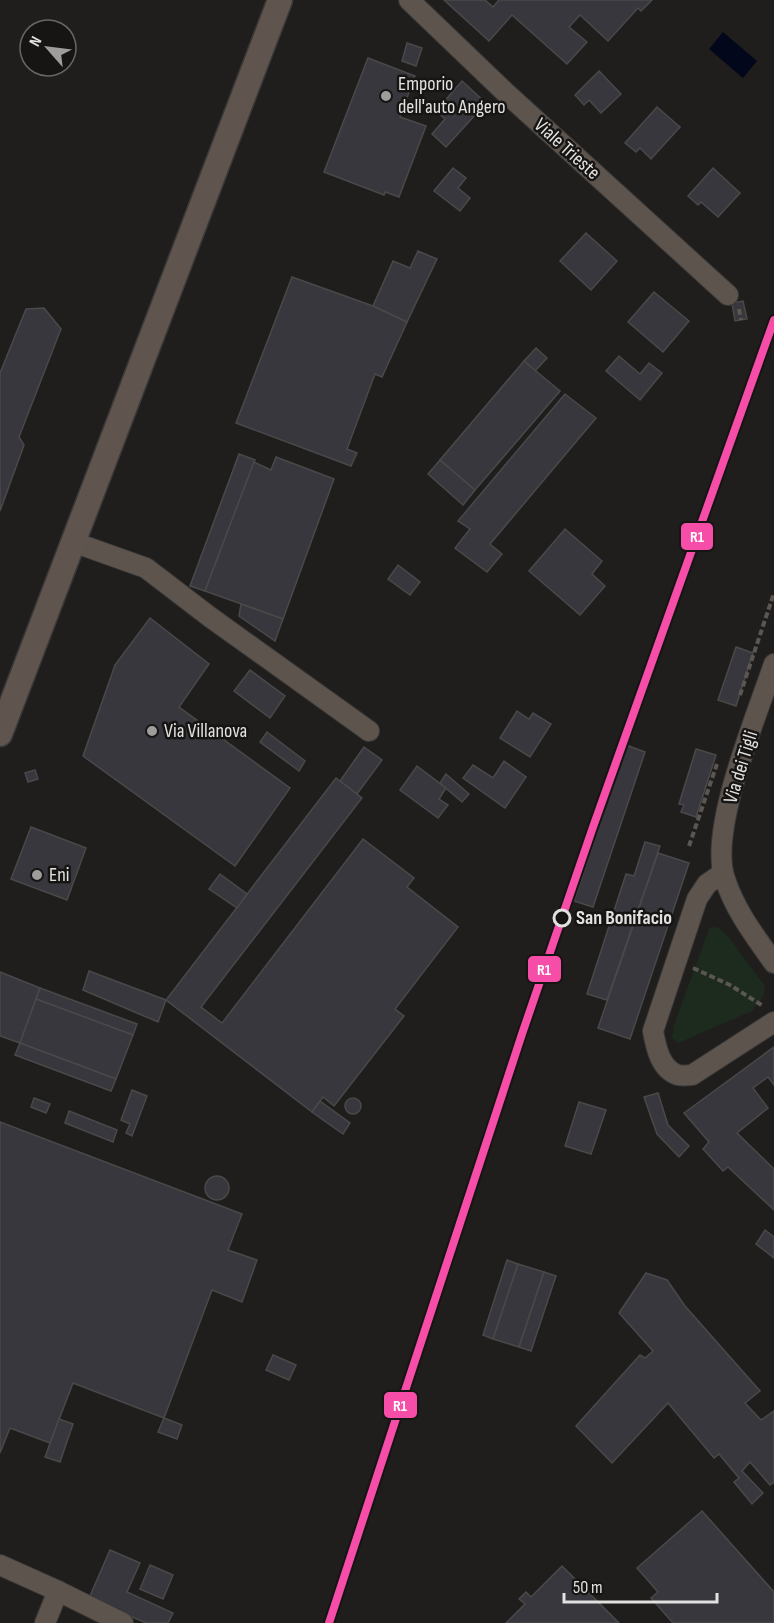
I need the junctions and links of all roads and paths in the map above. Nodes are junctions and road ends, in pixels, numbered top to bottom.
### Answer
1 (280, 0) edge
2 (409, 0) edge
3 (728, 295) dead end
4 (73, 542) junction
5 (774, 664) edge
6 (369, 730) dead end
7 (0, 734) edge
8 (723, 873) junction
9 (676, 963) junction
10 (774, 963) edge
11 (771, 1016) edge
12 (0, 1565) edge
13 (58, 1591) junction
14 (45, 1623) edge
15 (123, 1623) edge

1 - 4 main road
2 - 3 street, Viale Trieste
4 - 6 street
4 - 7 main road
5 - 8 street, Via dei Tigli
8 - 9 street
8 - 10 street, Via dei Tigli
9 - 11 path
9 - 11 street
12 - 13 street
13 - 14 street
13 - 15 street

